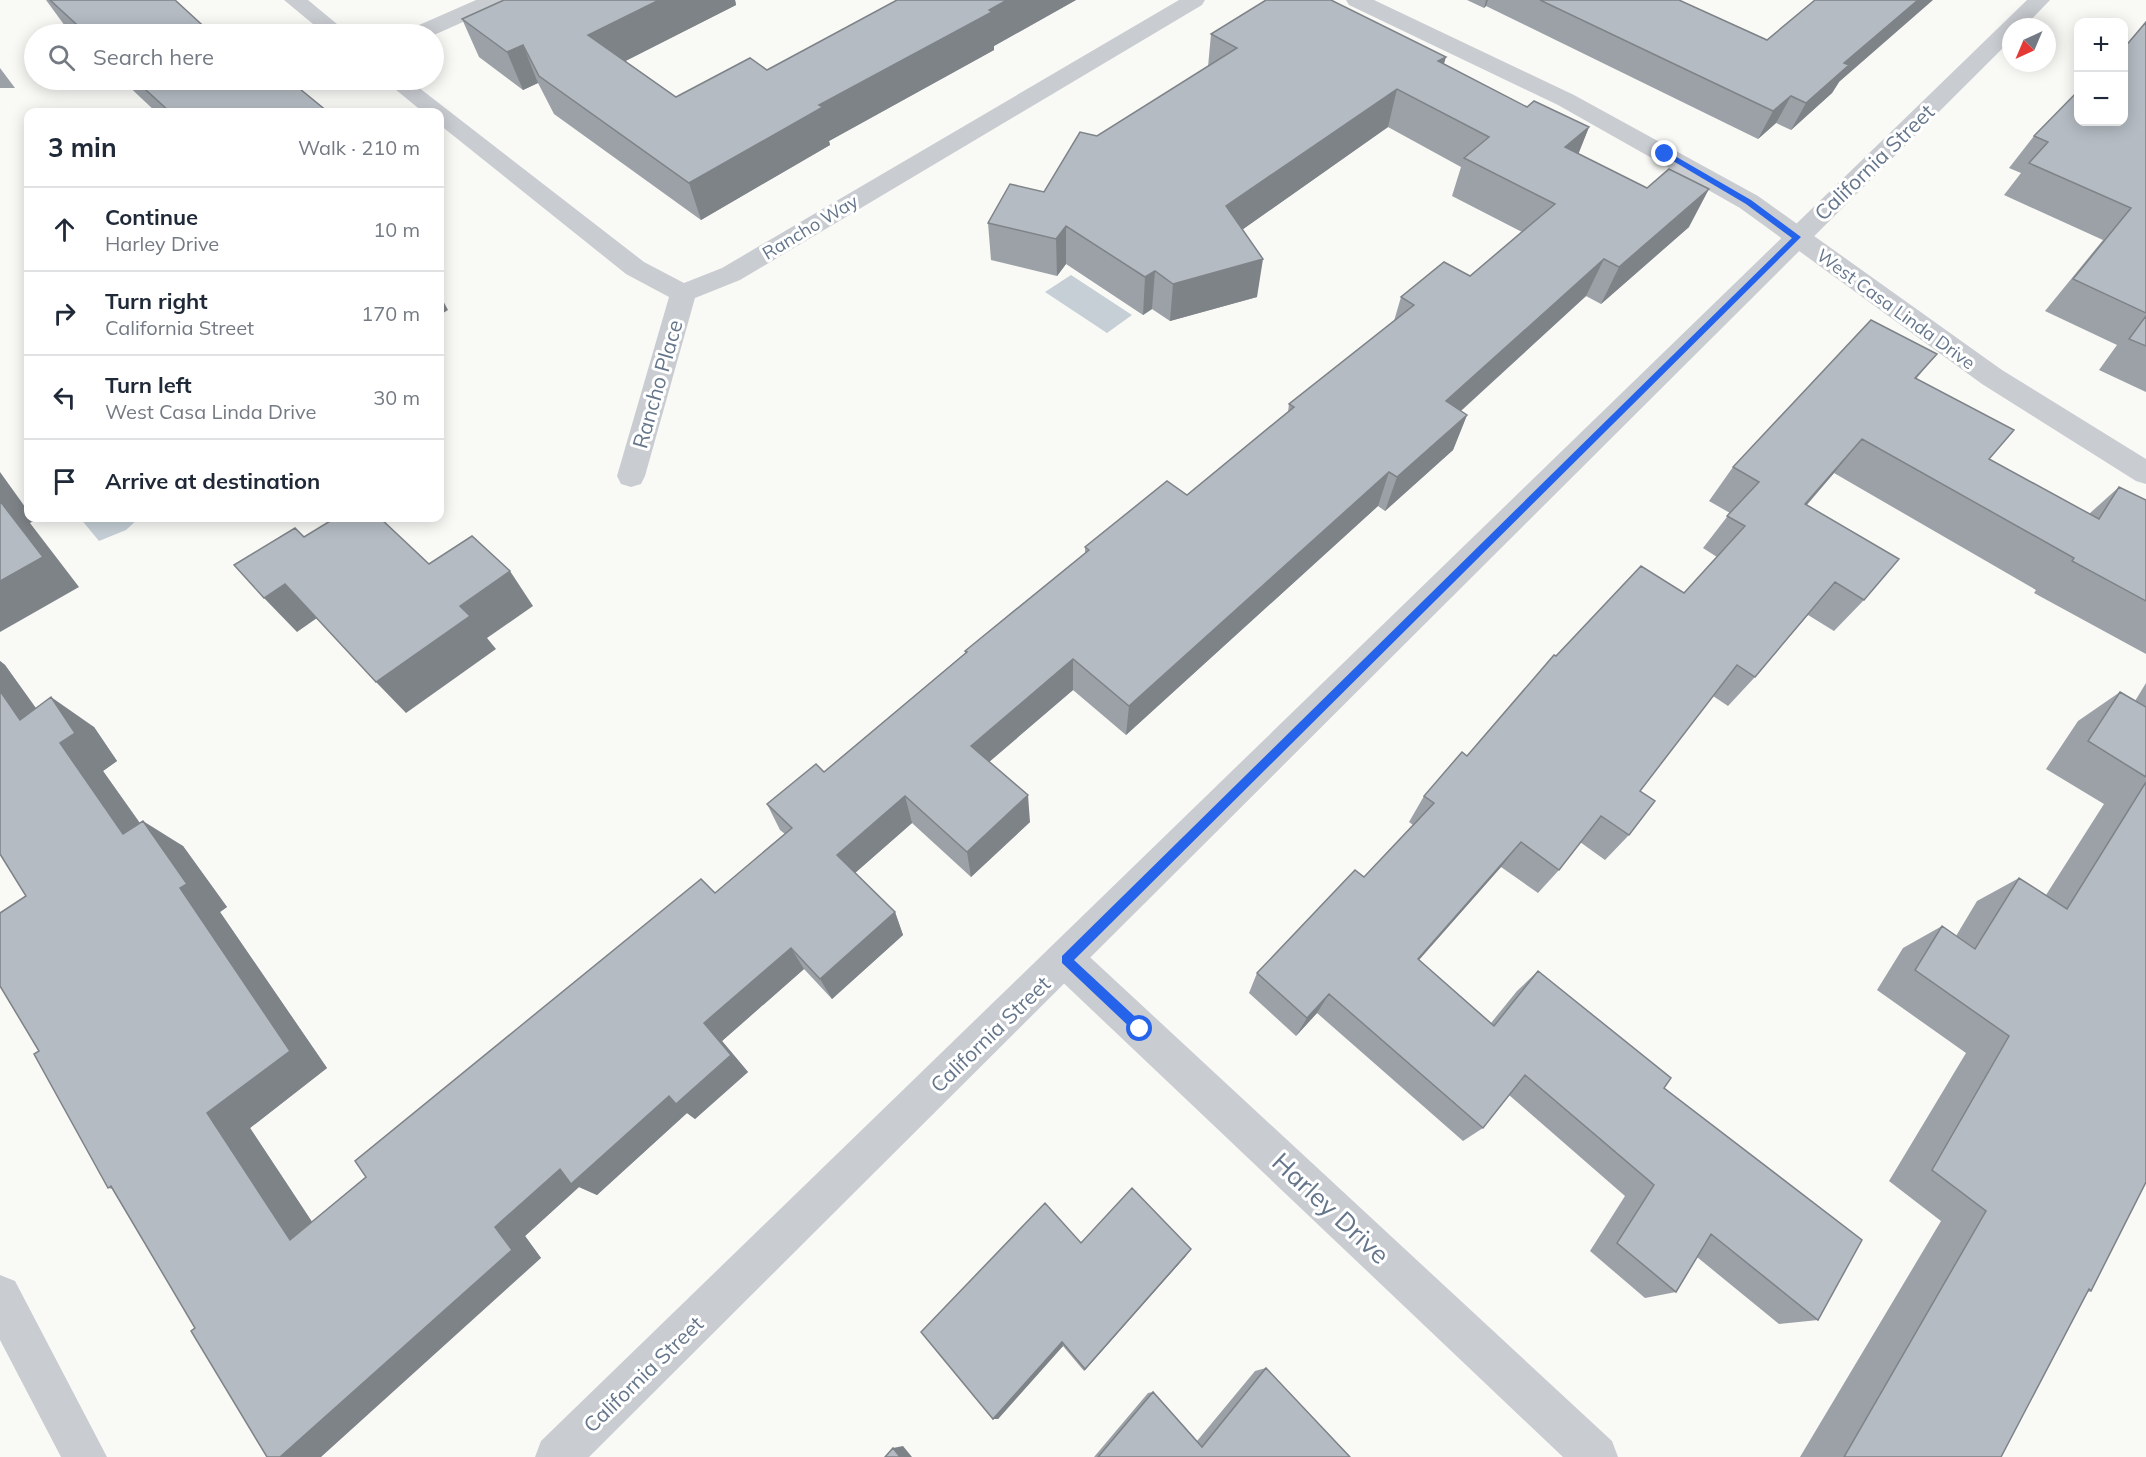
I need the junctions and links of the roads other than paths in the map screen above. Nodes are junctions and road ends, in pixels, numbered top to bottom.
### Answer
1 (295, 0) edge
2 (493, 0) edge
3 (1194, 0) edge
4 (1357, 0) edge
5 (2039, 0) edge
6 (2020, 18) edge
7 (325, 24) edge
8 (440, 24) edge
9 (2002, 36) edge
10 (408, 90) edge
11 (431, 108) edge
12 (444, 118) edge
13 (1797, 237) junction
14 (683, 292) junction
15 (2146, 473) edge
16 (631, 476) dead end
17 (1066, 960) junction
18 (0, 1296) edge
19 (85, 1457) edge
20 (557, 1457) edge
21 (1596, 1457) edge

1 - 7 street
2 - 8 street
3 - 14 street, Rancho Way
4 - 13 street, West Casa Linda Drive
5 - 6 street, California Street
9 - 13 street, California Street
10 - 11 street
12 - 14 street
13 - 15 street, West Casa Linda Drive
13 - 17 street, California Street
14 - 16 street, Rancho Place
17 - 20 street, California Street
17 - 21 street, Harley Drive
18 - 19 street

